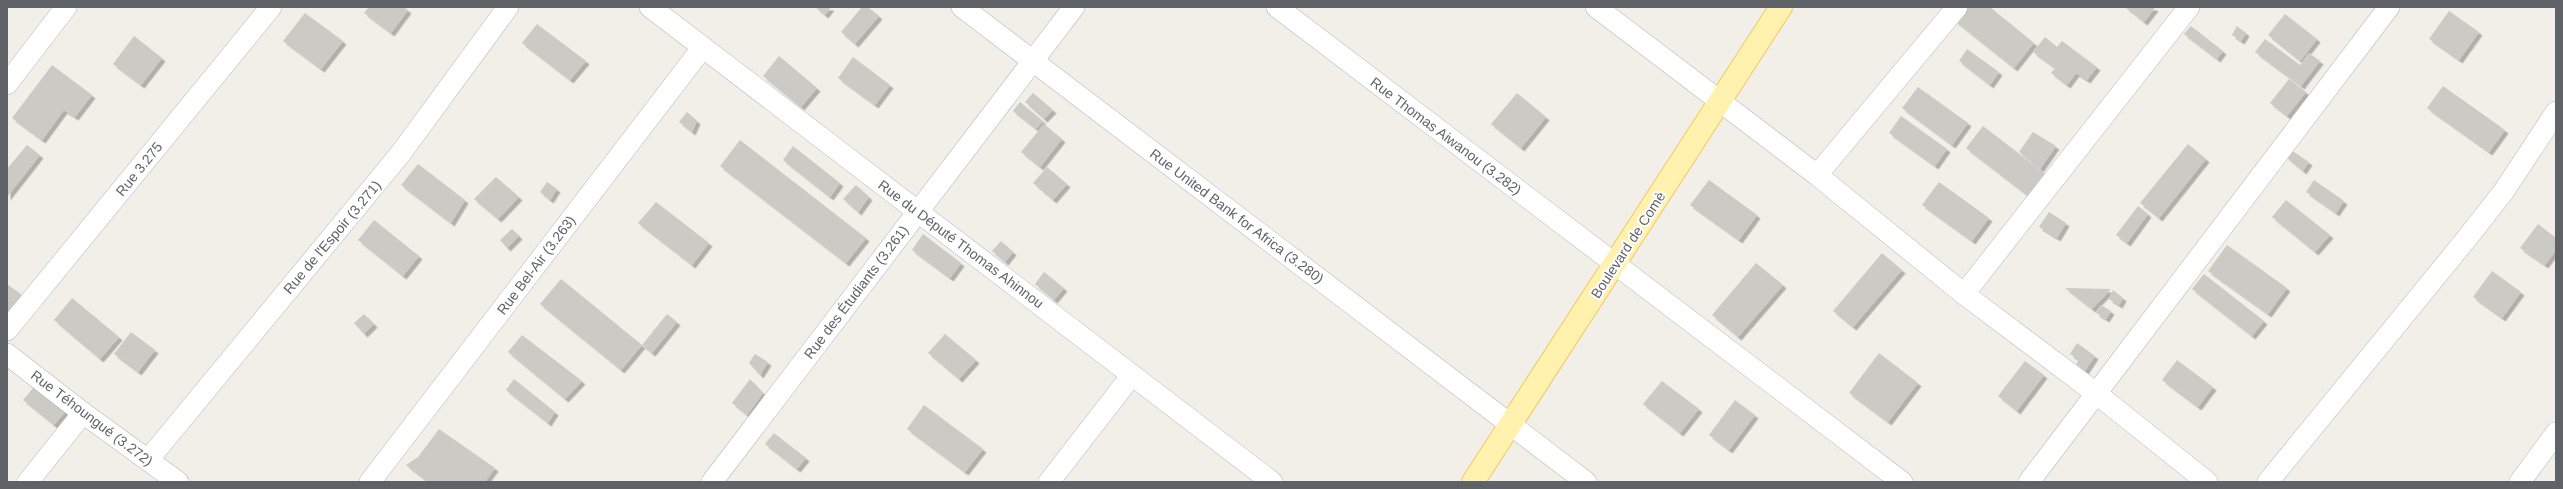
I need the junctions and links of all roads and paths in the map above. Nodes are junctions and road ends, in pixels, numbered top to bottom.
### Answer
1 (66, 7) edge
2 (271, 7) edge
3 (508, 7) edge
4 (650, 7) edge
5 (962, 7) edge
6 (1074, 7) edge
7 (1277, 7) edge
8 (1596, 7) edge
9 (1781, 7) edge
10 (1958, 7) edge
11 (2189, 7) edge
12 (2389, 7) edge
13 (703, 47) junction
14 (1032, 61) junction
15 (7, 84) edge
16 (1720, 102) junction
17 (2556, 112) edge
18 (1817, 175) junction
19 (918, 212) junction
20 (1615, 264) junction
21 (1964, 294) junction
22 (7, 330) edge
23 (7, 354) edge
24 (1132, 375) junction
25 (2097, 394) junction
26 (83, 413) junction
27 (1511, 425) junction
28 (2556, 433) edge
29 (148, 460) junction
30 (28, 482) edge
31 (178, 482) edge
32 (370, 482) edge
33 (712, 482) edge
34 (1049, 482) edge
35 (1272, 482) edge
36 (1473, 482) edge
37 (1586, 482) edge
38 (1902, 482) edge
39 (2029, 482) edge
40 (2207, 482) edge
41 (2268, 482) edge
42 (2520, 482) edge

1 - 15 street
2 - 22 street, Rue 3.275
3 - 29 street, Rue de l'Espoir (3.271)
4 - 13 street, Rue du Député Thomas Ahinnou
5 - 14 street, Rue United Bank for Africa (3.280)
6 - 14 street, Rue des Étudiants (3.261)
7 - 20 street, Rue Thomas Aiwanou (3.282)
8 - 16 street
9 - 16 main road, Boulevard de Comè
10 - 18 street
11 - 21 street
12 - 25 street
13 - 19 street, Rue du Député Thomas Ahinnou
13 - 32 street, Rue Bel-Air (3.263)
14 - 19 street, Rue des Étudiants (3.261)
14 - 27 street, Rue United Bank for Africa (3.280)
16 - 18 street
16 - 20 main road, Boulevard de Comè
17 - 41 street
18 - 21 street
19 - 24 street, Rue du Député Thomas Ahinnou
19 - 33 street, Rue des Étudiants (3.261)
20 - 27 main road, Boulevard de Comè
20 - 38 street, Rue Thomas Aiwanou (3.282)
21 - 25 street
23 - 26 street, Rue Téhoungué (3.272)
24 - 34 street
24 - 35 street, Rue du Député Thomas Ahinnou
25 - 39 street
25 - 40 street
26 - 29 street, Rue Téhoungué (3.272)
26 - 30 street
27 - 36 main road, Boulevard de Comè
27 - 37 street, Rue United Bank for Africa (3.280)
28 - 42 street
29 - 31 street, Rue Téhoungué (3.272)

